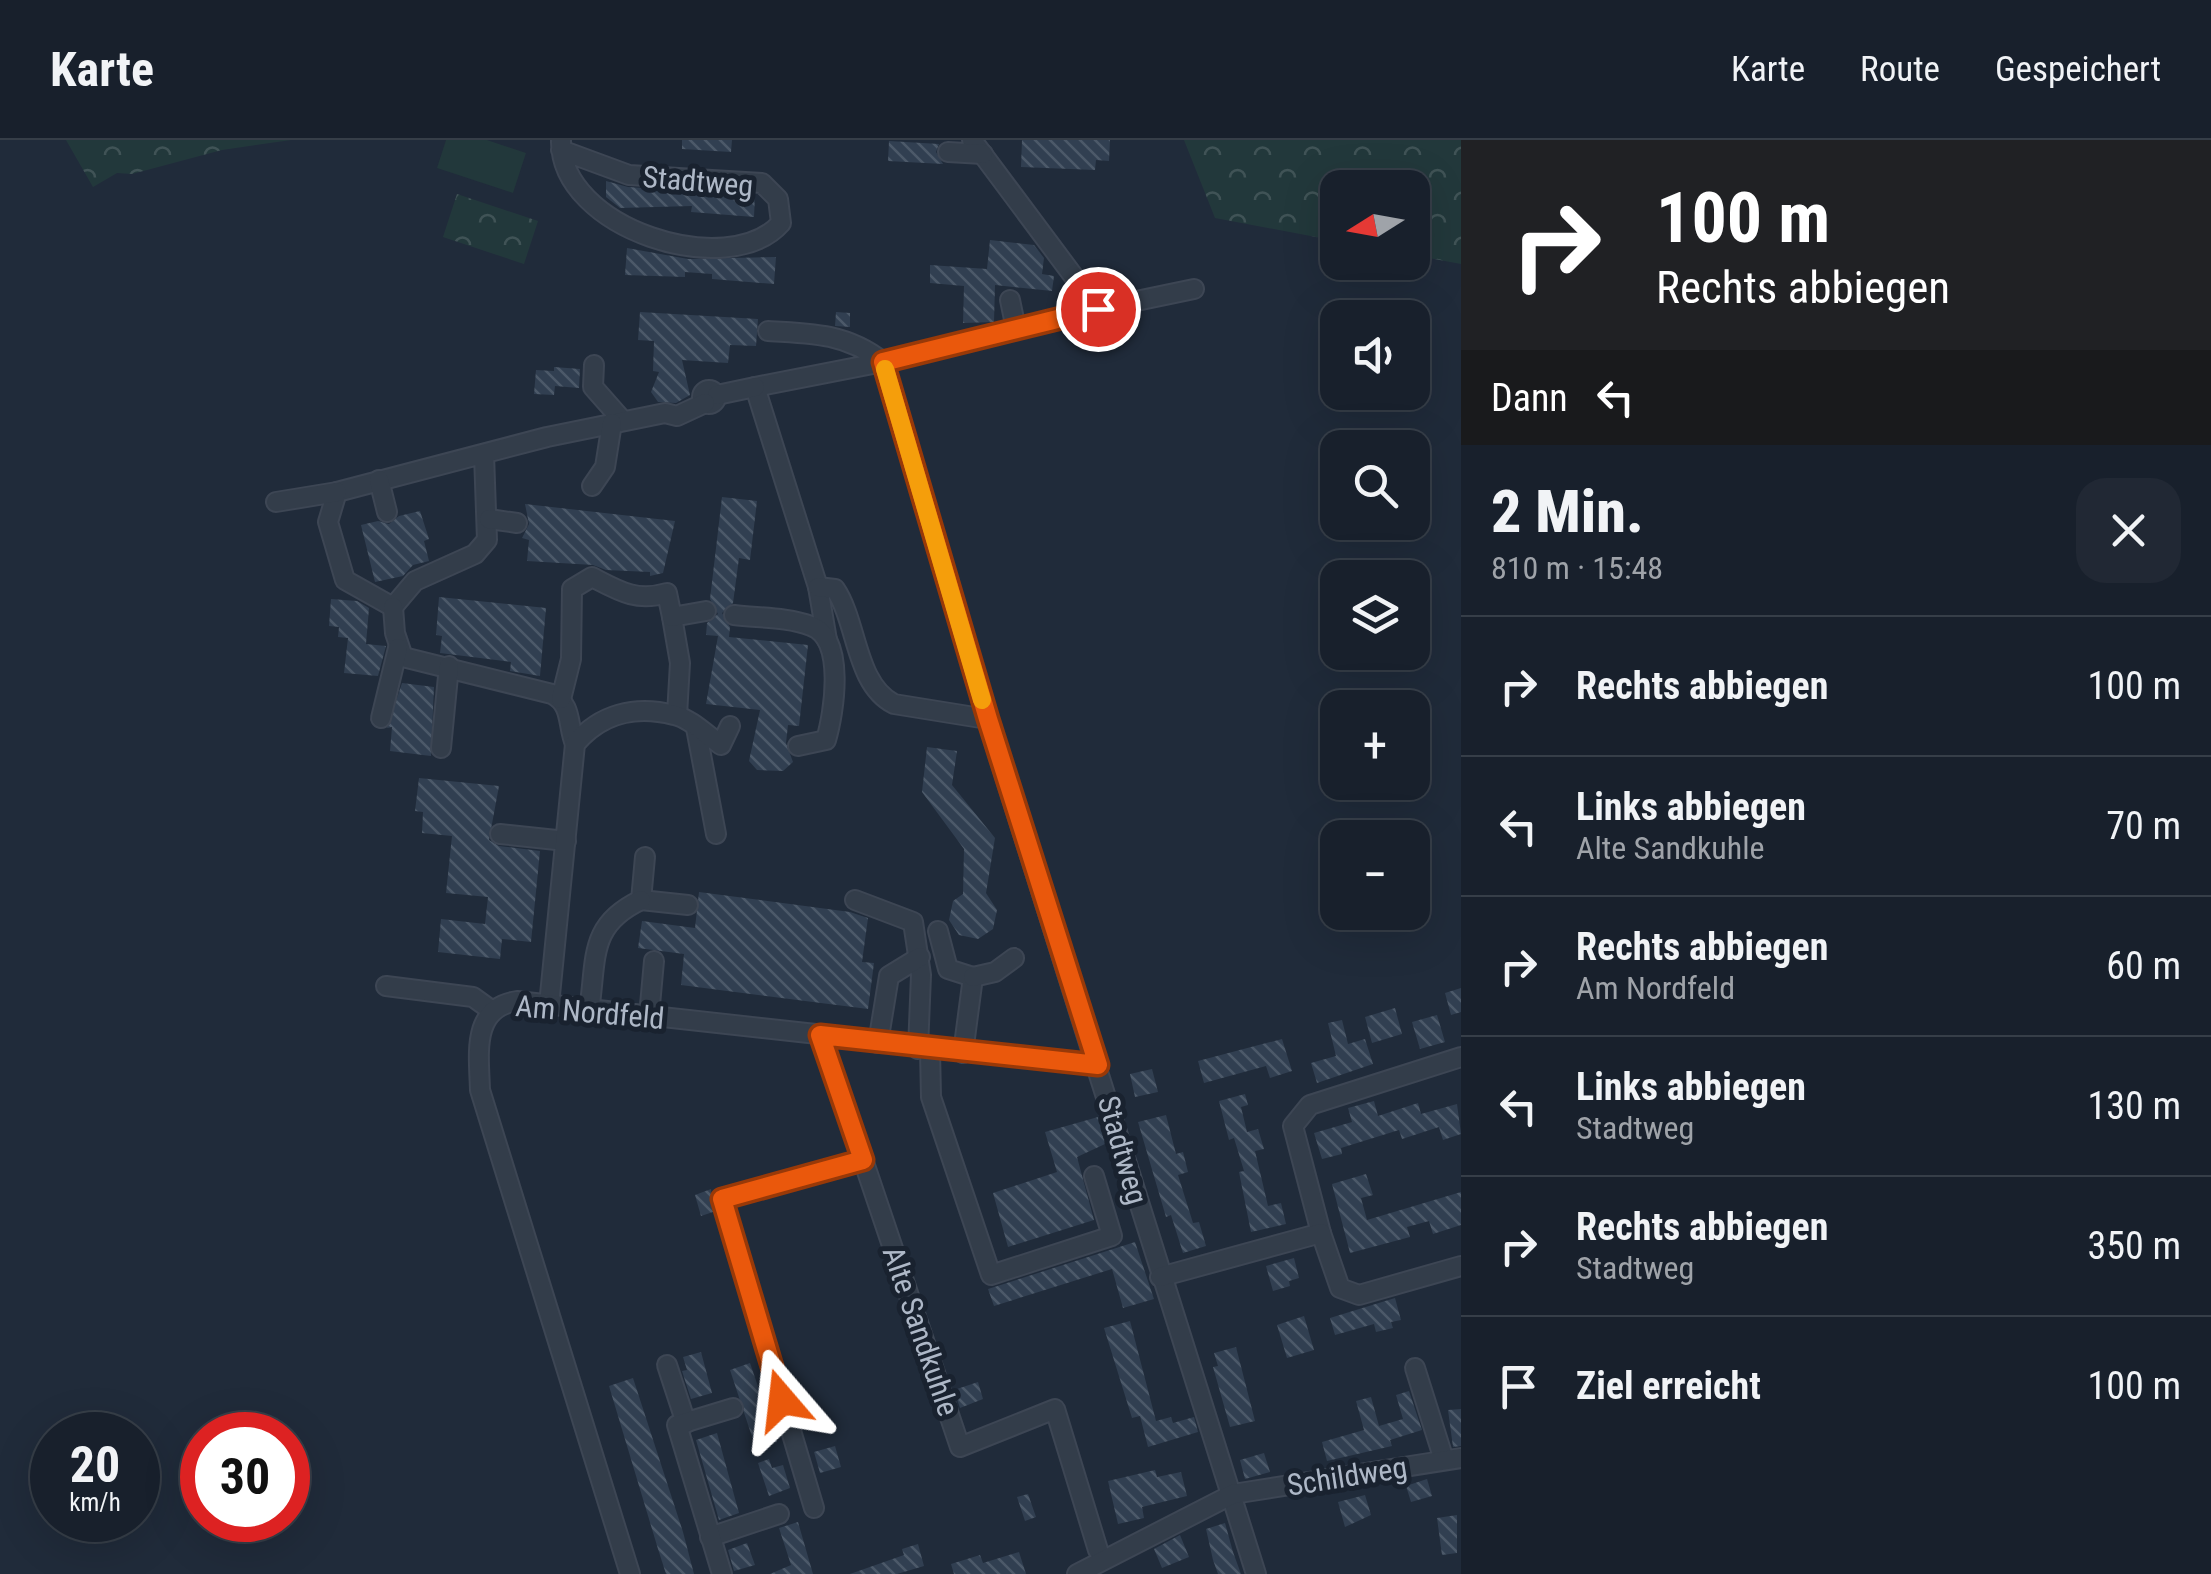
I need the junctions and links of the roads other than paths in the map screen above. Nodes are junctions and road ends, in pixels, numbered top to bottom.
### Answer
1 (561, 145) edge
2 (978, 147) edge
3 (948, 152) dead end
4 (1194, 289) dead end
5 (1010, 300) dead end
6 (1098, 309) junction
7 (1016, 330) junction
8 (768, 331) dead end
9 (883, 362) junction
10 (594, 364) dead end
11 (755, 387) junction
12 (618, 422) junction
13 (484, 454) junction
14 (380, 480) junction
15 (592, 486) dead end
16 (338, 492) junction
17 (276, 502) dead end
18 (386, 512) dead end
19 (489, 519) junction
20 (517, 523) dead end
21 (818, 587) junction
22 (393, 607) junction
23 (706, 612) dead end
24 (734, 615) dead end
25 (672, 617) junction
26 (828, 640) junction
27 (398, 648) junction
28 (448, 666) junction
29 (562, 699) junction
30 (677, 715) junction
31 (381, 718) dead end
32 (988, 719) junction
33 (730, 726) dead end
34 (696, 728) junction
35 (575, 744) junction
36 (798, 746) dead end
37 (441, 748) dead end
38 (500, 834) dead end
39 (716, 834) dead end
40 (566, 841) junction
41 (645, 857) dead end
42 (641, 900) junction
43 (855, 900) dead end
44 (688, 905) dead end
45 (938, 931) dead end
46 (920, 958) junction
47 (1014, 958) dead end
48 (654, 961) dead end
49 (972, 977) junction
50 (386, 986) dead end
51 (549, 1006) junction
52 (491, 1010) junction
53 (590, 1011) junction
54 (649, 1016) junction
55 (820, 1035) junction
56 (878, 1043) junction
57 (924, 1049) junction
58 (963, 1053) junction
59 (1461, 1057) edge
60 (1098, 1065) junction
61 (863, 1160) junction
62 (1094, 1176) dead end
63 (1322, 1233) junction
64 (1461, 1266) edge
65 (1160, 1277) junction
66 (667, 1365) dead end
67 (1415, 1368) dead end
68 (733, 1408) dead end
69 (686, 1423) junction
70 (1452, 1459) edge
71 (1232, 1494) junction
72 (814, 1508) dead end
73 (779, 1514) dead end
74 (710, 1537) junction
75 (1098, 1550) dead end
76 (630, 1574) edge
77 (722, 1574) edge
78 (1077, 1574) edge
79 (1256, 1574) edge

1 - 1 street, Stadtweg
2 - 3 street
2 - 6 street
4 - 6 street
5 - 7 street
6 - 7 street
7 - 9 street
8 - 9 street
9 - 11 street
9 - 32 street, Stadtweg
10 - 12 street
11 - 12 street
11 - 21 street
12 - 13 street
12 - 15 street
13 - 14 street
13 - 19 street
14 - 16 street
14 - 18 street
16 - 17 street
16 - 22 street
19 - 20 street
19 - 22 street
21 - 26 street
21 - 32 street
22 - 27 street
23 - 25 street
24 - 26 street
25 - 29 street
25 - 30 street
26 - 36 street
27 - 28 street
27 - 31 street
28 - 29 street
28 - 37 street
29 - 35 street
30 - 34 street
30 - 35 street
32 - 60 street, Stadtweg
33 - 34 street
34 - 39 street
35 - 40 street
38 - 40 street
40 - 51 street
41 - 42 street
42 - 44 street
42 - 53 street
43 - 46 street
45 - 49 street
46 - 56 street
46 - 57 street
47 - 49 street
48 - 54 street
49 - 58 street
50 - 52 street
51 - 52 street, Am Nordfeld
51 - 53 street, Am Nordfeld
52 - 76 street, Am Nordfeld
53 - 54 street, Am Nordfeld
54 - 55 street, Am Nordfeld
55 - 56 street, Am Nordfeld
55 - 61 street, Alte Sandkuhle
56 - 57 street, Am Nordfeld
57 - 58 street, Am Nordfeld
57 - 62 street
58 - 60 street, Am Nordfeld
59 - 63 street
60 - 65 street, Stadtweg
61 - 72 street
61 - 75 street, Alte Sandkuhle
63 - 64 street
63 - 65 street
65 - 71 street, Stadtweg
66 - 69 street
67 - 70 street
68 - 69 street
69 - 74 street
70 - 71 street, Schildweg
71 - 78 street, Schildweg
71 - 79 street, Stadtweg
73 - 74 street
74 - 77 street

